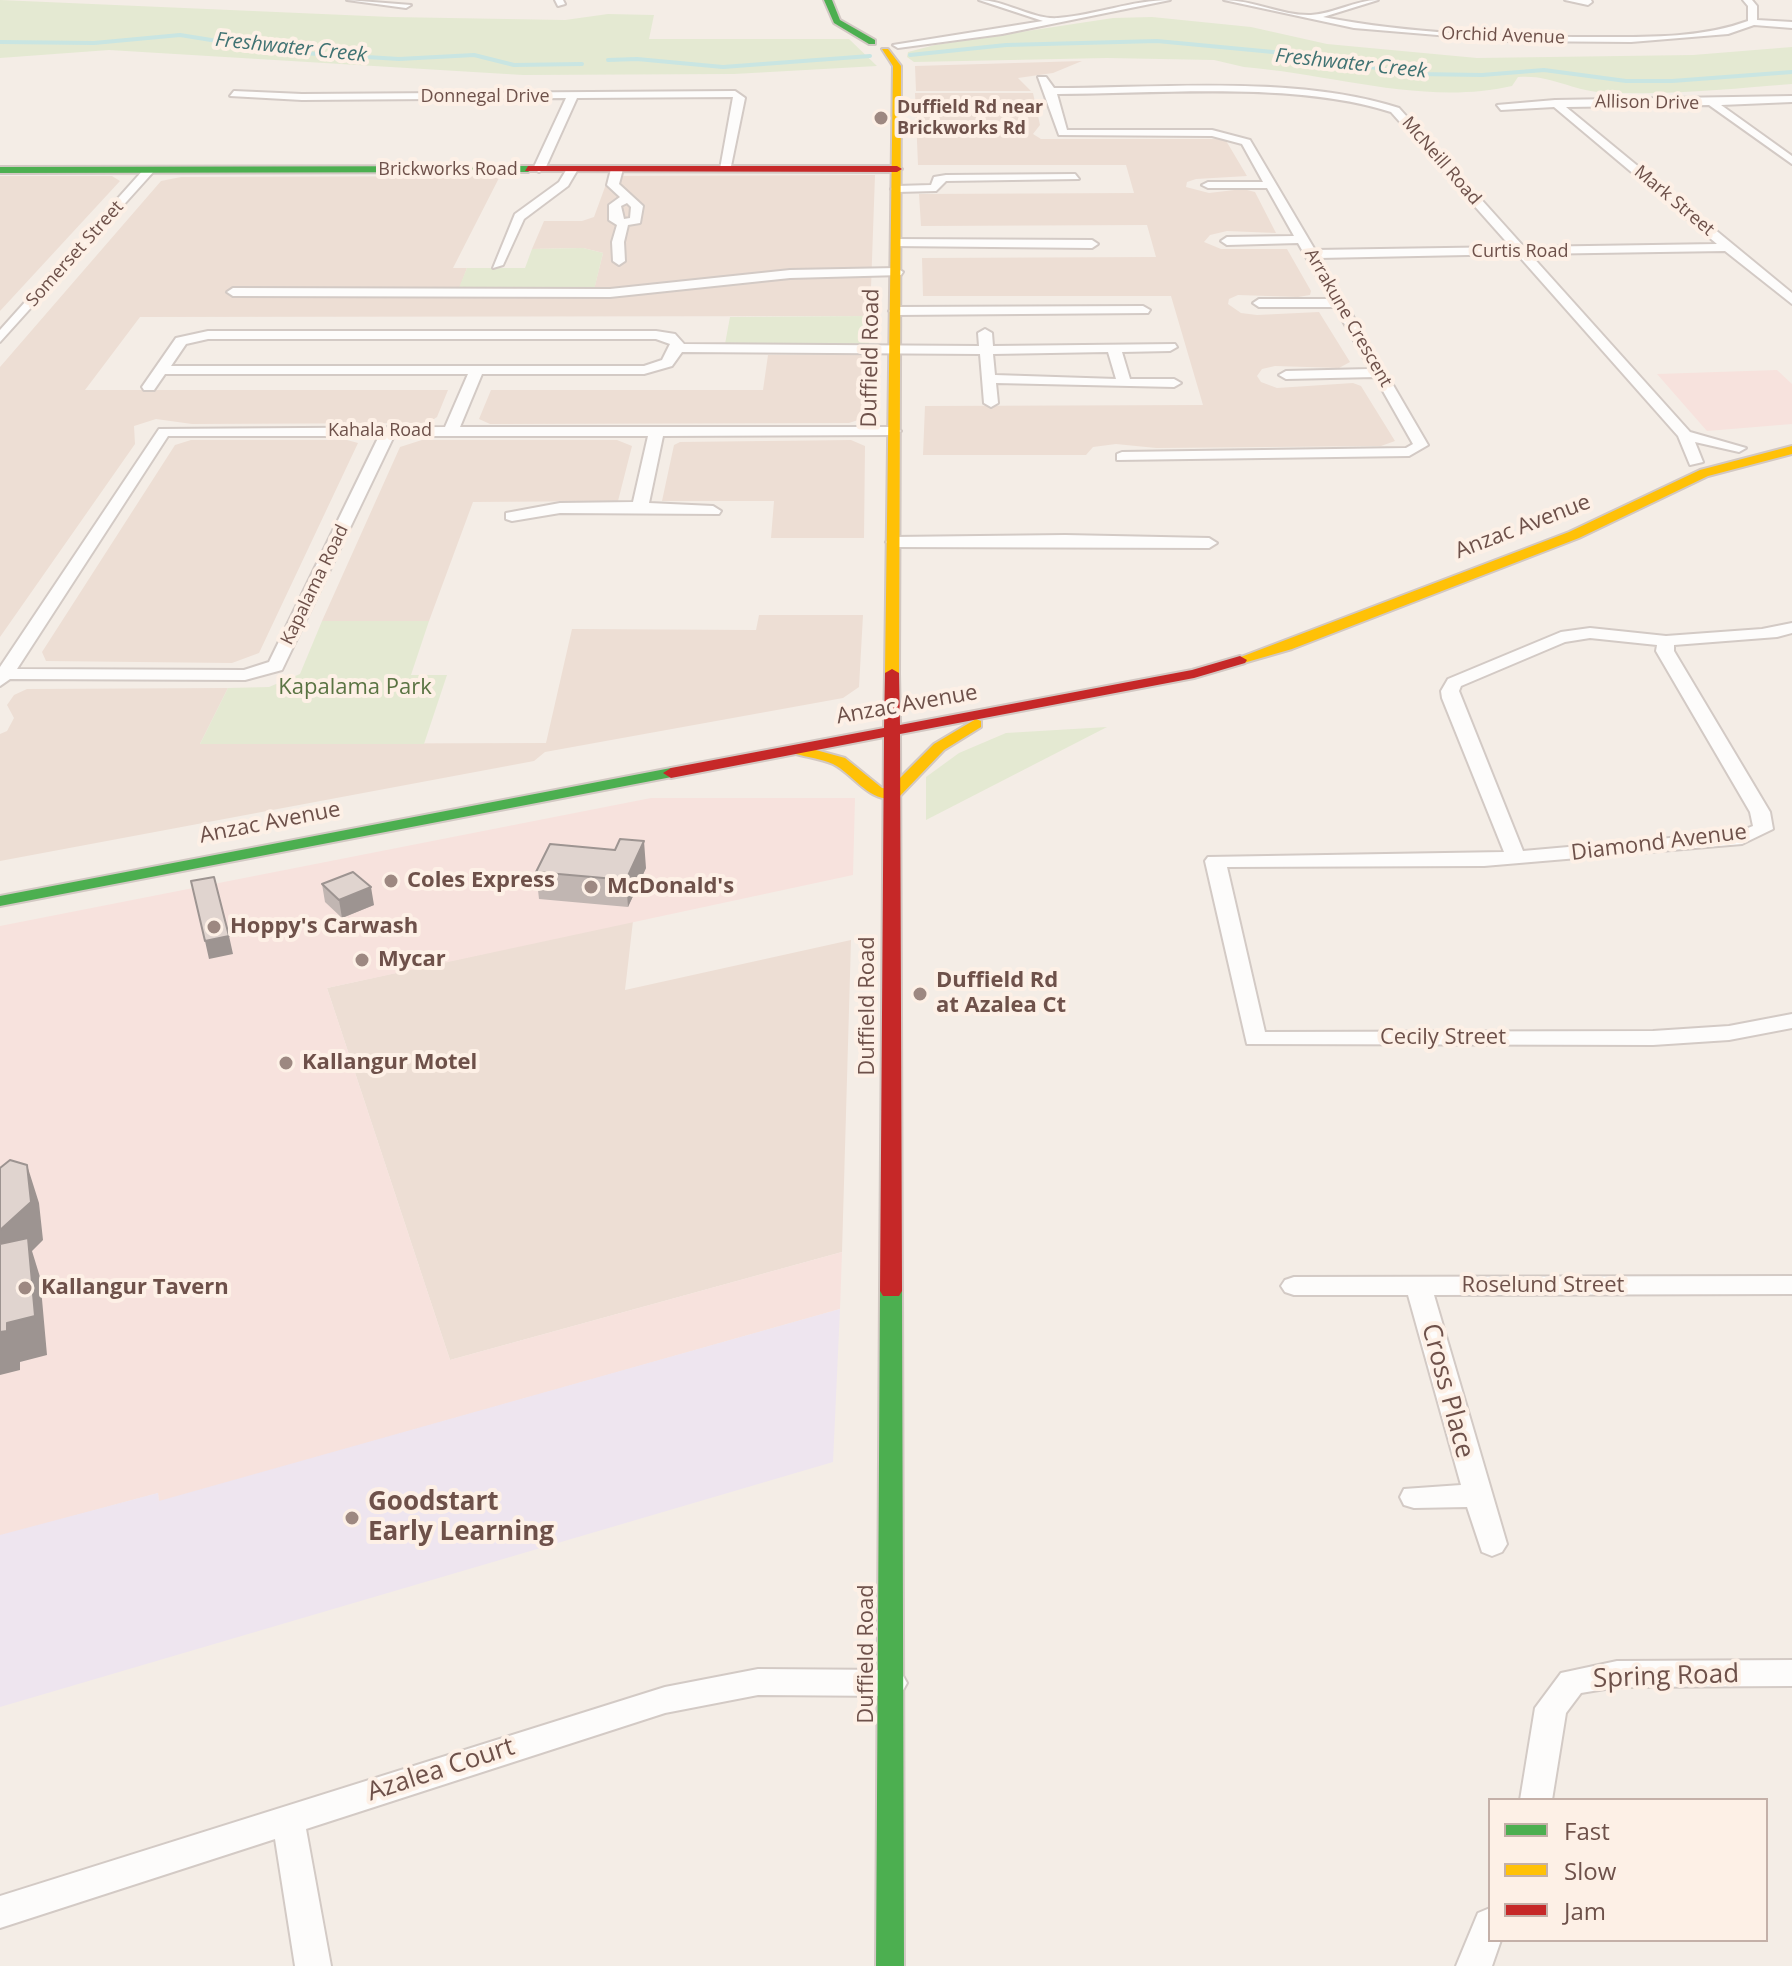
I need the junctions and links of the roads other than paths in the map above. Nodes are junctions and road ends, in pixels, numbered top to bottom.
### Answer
1 (351, 0) edge
2 (828, 0) edge
3 (983, 0) edge
4 (1166, 0) edge
5 (1228, 0) edge
6 (1374, 0) edge
7 (1569, 0) edge
8 (1747, 0) edge
9 (1588, 2) dead end
10 (406, 5) dead end
11 (1311, 18) junction
12 (1056, 21) junction
13 (1753, 22) junction
14 (1792, 25) edge
15 (885, 46) junction
16 (1042, 79) dead end
17 (1051, 91) junction
18 (234, 94) dead end
19 (572, 97) junction
20 (1792, 99) edge
21 (1555, 103) junction
22 (1713, 104) junction
23 (1501, 107) dead end
24 (1792, 161) edge
25 (539, 169) junction
26 (572, 169) junction
27 (726, 169) junction
28 (0, 170) edge
29 (149, 170) junction
30 (1076, 178) dead end
31 (897, 179) junction
32 (622, 181) junction
33 (1208, 185) dead end
34 (1271, 185) junction
35 (1088, 228) dead end
36 (1302, 239) junction
37 (1227, 241) dead end
38 (896, 243) junction
39 (1730, 247) junction
40 (1522, 252) junction
41 (1311, 254) junction
42 (619, 261) dead end
43 (497, 265) dead end
44 (897, 272) junction
45 (233, 292) dead end
46 (1792, 300) edge
47 (1259, 303) dead end
48 (1336, 303) junction
49 (1143, 310) dead end
50 (896, 311) junction
51 (985, 333) dead end
52 (0, 338) edge
53 (1170, 347) dead end
54 (677, 348) junction
55 (1114, 348) junction
56 (895, 350) junction
57 (984, 351) junction
58 (161, 370) junction
59 (477, 370) junction
60 (1379, 373) junction
61 (1286, 375) dead end
62 (988, 379) junction
63 (1124, 383) junction
64 (1174, 383) dead end
65 (149, 387) dead end
66 (991, 403) dead end
67 (389, 431) junction
68 (451, 431) junction
69 (894, 431) junction
70 (656, 432) junction
71 (1685, 435) junction
72 (1792, 436) edge
73 (1739, 448) junction
74 (1792, 450) edge
75 (1122, 457) dead end
76 (1695, 462) junction
77 (641, 503) junction
78 (713, 511) dead end
79 (512, 516) dead end
80 (894, 542) junction
81 (1209, 543) dead end
82 (1338, 606) dead end
83 (1792, 628) edge
84 (1666, 641) junction
85 (3, 678) edge
86 (900, 708) junction
87 (866, 714) dead end
88 (994, 714) junction
89 (893, 732) junction
90 (798, 750) junction
91 (892, 795) junction
92 (1516, 858) junction
93 (1220, 881) joint
94 (0, 901) edge
95 (1792, 1021) edge
96 (1792, 1285) edge
97 (1294, 1286) dead end
98 (1419, 1287) junction
99 (1475, 1496) junction
100 (1414, 1497) dead end
101 (1492, 1544) dead end
102 (1792, 1673) edge
103 (891, 1683) junction
104 (1536, 1798) edge
105 (288, 1819) junction
106 (0, 1912) edge
107 (1488, 1929) edge
108 (313, 1966) edge
109 (890, 1966) edge
110 (1474, 1966) edge

1 - 10 street
2 - 15 main road
3 - 12 street
4 - 12 street
5 - 11 street, Orchid Avenue
6 - 11 street
7 - 9 street
8 - 13 street
11 - 13 street, Orchid Avenue
12 - 15 street
13 - 14 street
15 - 31 main road, Duffield Road
16 - 17 street, Arrakune Crescent
17 - 34 street, Arrakune Crescent
17 - 40 street, McNeill Road
18 - 19 street, Donnegal Drive
19 - 25 street
19 - 27 street, Donnegal Drive
20 - 22 street, Allison Drive
21 - 22 street, Allison Drive
21 - 23 street, Allison Drive
21 - 39 street, Mark Street
22 - 24 street
25 - 26 main road, Brickworks Road
25 - 29 main road, Brickworks Road
26 - 32 main road, Brickworks Road
26 - 43 street
27 - 31 main road, Brickworks Road
27 - 32 main road, Brickworks Road
28 - 29 main road, Brickworks Road
29 - 52 street, Somerset Street
30 - 31 street
31 - 38 main road, Duffield Road
32 - 42 street
33 - 34 street
34 - 36 street, Arrakune Crescent
35 - 38 street
36 - 37 street
36 - 41 street, Arrakune Crescent
38 - 44 main road, Duffield Road
39 - 40 street, Curtis Road
39 - 46 street, Mark Street
40 - 41 street, Curtis Road
40 - 71 street, McNeill Road
41 - 48 street, Arrakune Crescent
44 - 45 street
44 - 50 main road, Duffield Road
47 - 48 street
48 - 60 street, Arrakune Crescent
49 - 50 street
50 - 56 main road, Duffield Road
51 - 57 street
53 - 55 street
54 - 56 street
54 - 58 street
54 - 59 street
55 - 57 street
55 - 63 street
56 - 57 street
56 - 69 main road, Duffield Road
57 - 62 street
58 - 59 street
58 - 65 street
59 - 68 street
60 - 61 street
60 - 75 street, Arrakune Crescent
62 - 63 street
62 - 66 street
63 - 64 street
67 - 68 street, Kahala Road
67 - 85 street, Kahala Road
67 - 85 street, Kapalama Road
68 - 70 street, Kahala Road
69 - 70 street, Kahala Road
69 - 80 main road, Duffield Road
70 - 77 street
71 - 73 street
71 - 76 street, McNeill Road
72 - 73 main road, Anzac Avenue
73 - 76 main road, Anzac Avenue
74 - 88 main road, Anzac Avenue
76 - 82 main road, Anzac Avenue
77 - 78 street
77 - 79 street
80 - 81 street
80 - 86 main road, Duffield Road
83 - 84 street
84 - 92 street
84 - 92 street, Diamond Avenue
86 - 87 main road, Anzac Avenue
86 - 89 main road, Duffield Road
88 - 89 main road, Anzac Avenue
88 - 91 main road
89 - 90 main road, Anzac Avenue
89 - 91 main road, Duffield Road
90 - 91 main road
90 - 94 main road, Anzac Avenue
91 - 103 main road, Duffield Road
92 - 93 street, Diamond Avenue
93 - 95 street, Cecily Street
96 - 98 street, Roselund Street
97 - 98 street, Roselund Street
98 - 99 street, Cross Place
99 - 100 street
99 - 101 street, Cross Place
102 - 104 street, Spring Road
103 - 105 street, Azalea Court
103 - 109 main road, Duffield Road
105 - 106 street, Azalea Court
105 - 108 street
107 - 110 street

